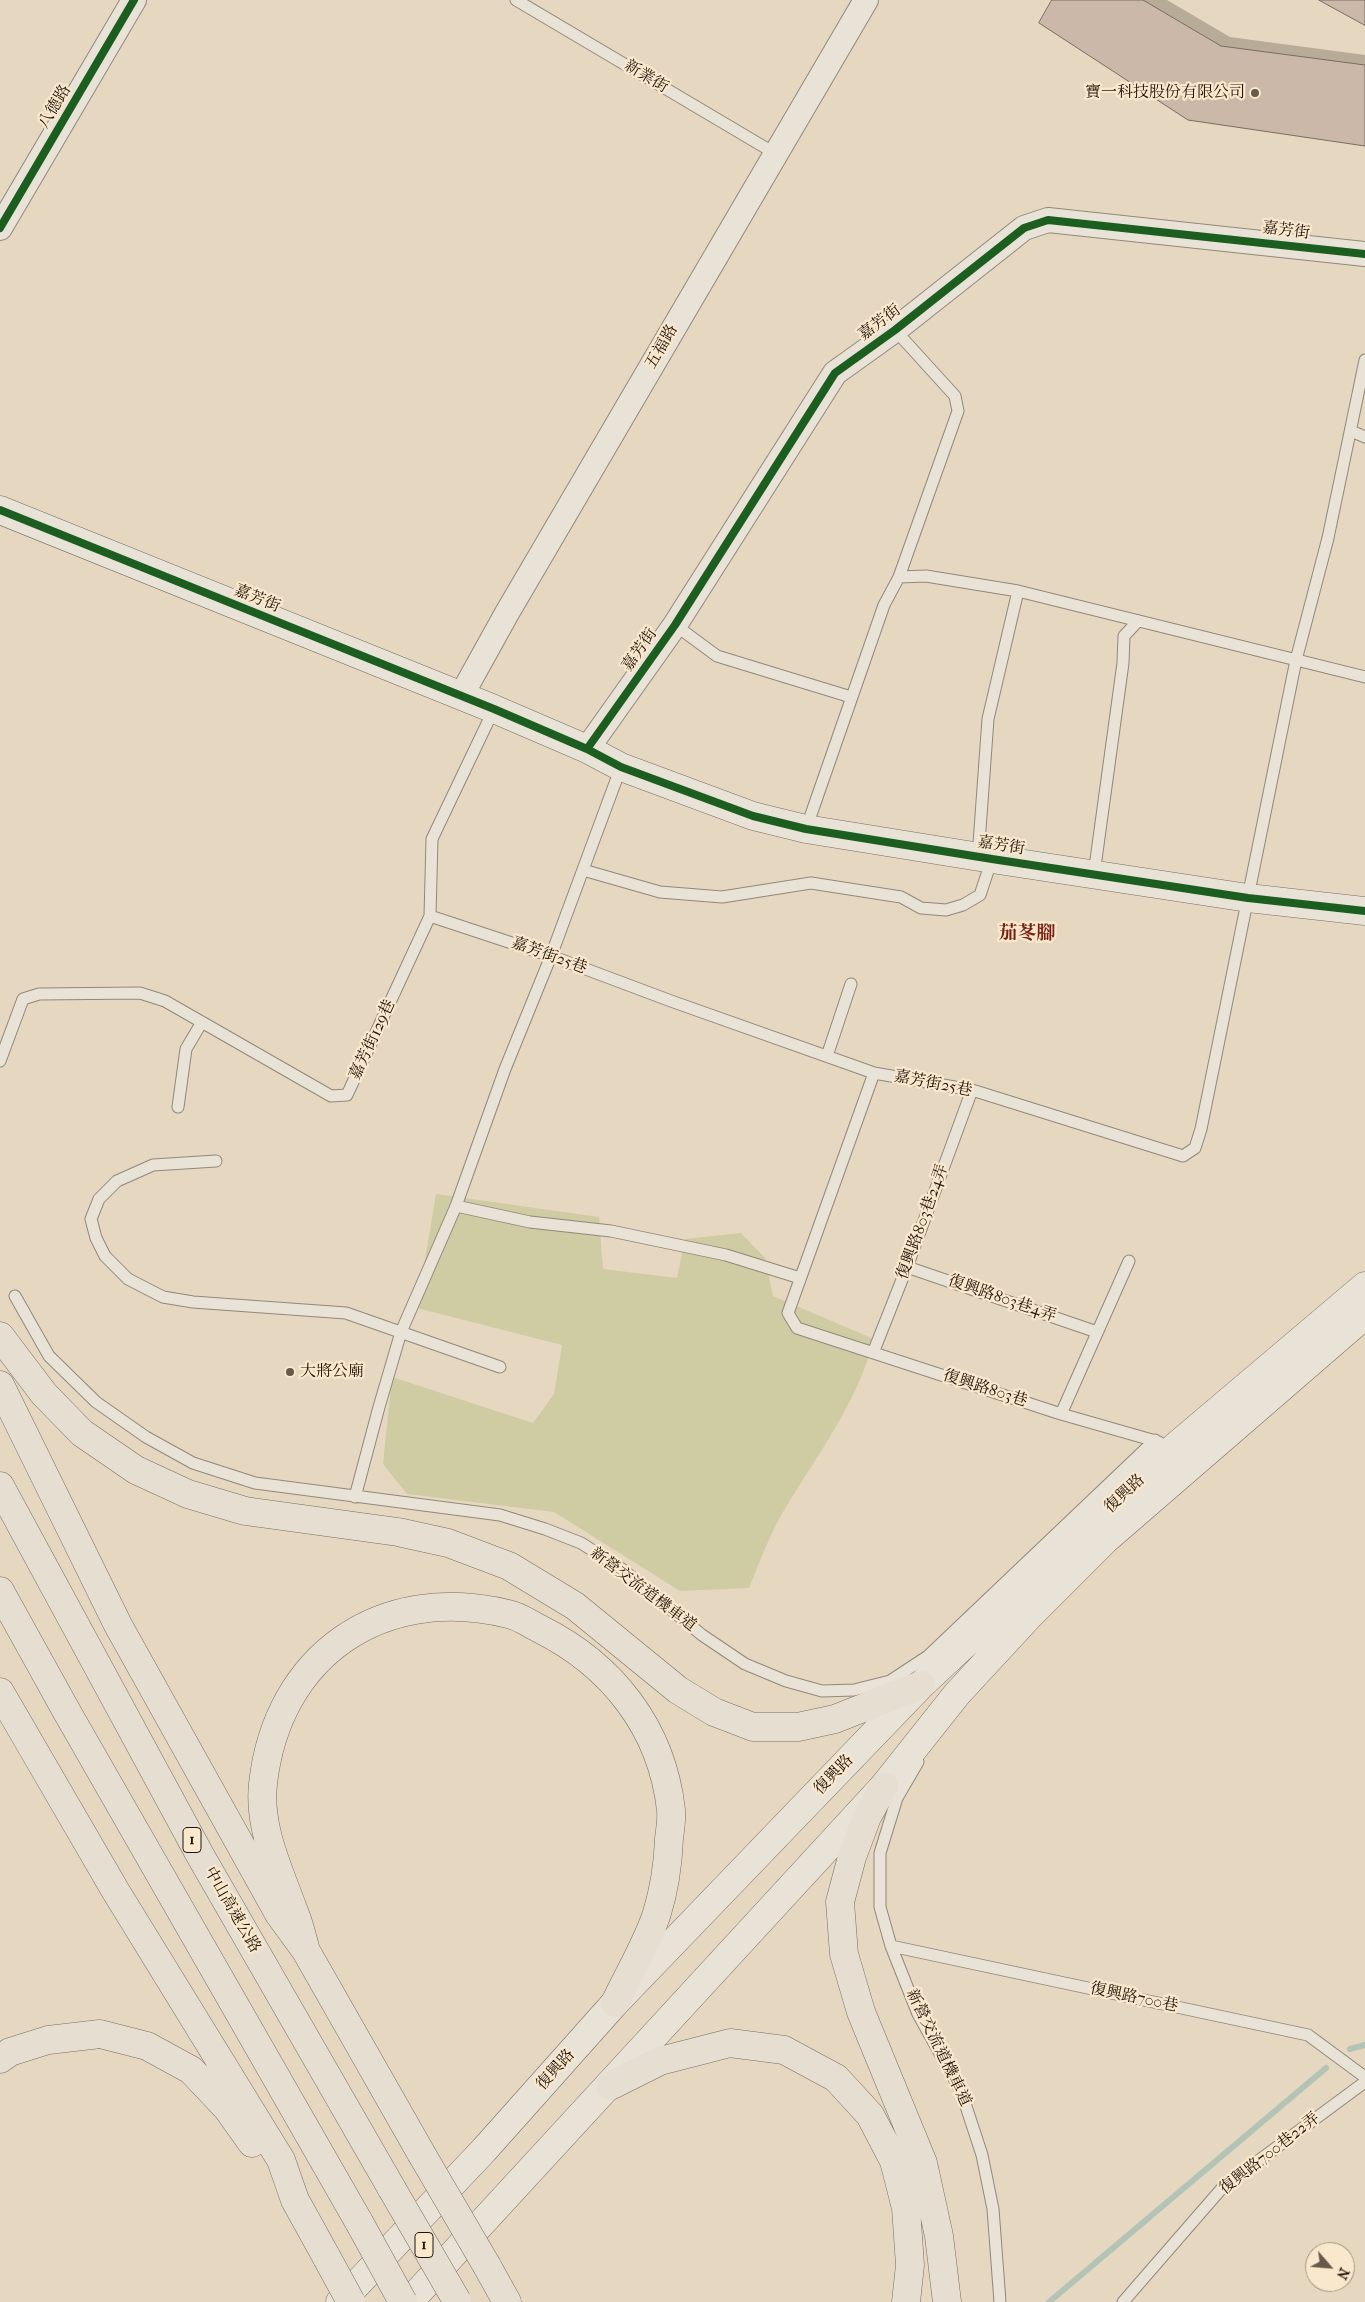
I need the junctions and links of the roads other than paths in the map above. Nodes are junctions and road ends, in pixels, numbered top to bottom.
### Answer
1 (134, 0) edge
2 (516, 0) edge
3 (866, 0) edge
4 (776, 154) junction
5 (0, 228) edge
6 (1365, 254) edge
7 (895, 330) junction
8 (1365, 360) edge
9 (1351, 431) junction
10 (1365, 436) edge
11 (0, 510) edge
12 (899, 577) junction
13 (1018, 591) junction
14 (1138, 621) junction
15 (674, 625) junction
16 (1296, 660) junction
17 (1365, 677) edge
18 (461, 696) junction
19 (851, 696) junction
20 (494, 709) junction
21 (587, 749) junction
22 (621, 767) junction
23 (806, 829) junction
24 (985, 858) junction
25 (583, 870) junction
26 (1094, 874) junction
27 (1248, 898) junction
28 (1365, 911) edge
29 (430, 916) junction
30 (551, 956) junction
31 (851, 984) dead end
32 (202, 1022) junction
33 (827, 1056) junction
34 (0, 1061) edge
35 (874, 1073) junction
36 (972, 1090) junction
37 (178, 1107) dead end
38 (216, 1161) dead end
39 (456, 1206) junction
40 (1128, 1261) dead end
41 (907, 1267) junction
42 (800, 1278) junction
43 (1365, 1286) edge
44 (15, 1296) dead end
45 (1365, 1315) edge
46 (401, 1332) junction
47 (1097, 1332) junction
48 (0, 1336) edge
49 (873, 1353) junction
50 (500, 1367) dead end
51 (0, 1385) edge
52 (1062, 1414) junction
53 (1165, 1443) junction
54 (0, 1486) edge
55 (355, 1497) junction
56 (0, 1591) edge
57 (921, 1685) junction
58 (0, 1692) edge
59 (957, 1694) junction
60 (884, 1786) junction
61 (890, 1946) junction
62 (306, 1952) junction
63 (615, 2003) junction
64 (0, 2059) edge
65 (1365, 2078) edge
66 (1365, 2082) edge
67 (610, 2086) junction
68 (295, 2200) junction
69 (340, 2302) edge
70 (351, 2302) edge
71 (403, 2302) edge
72 (409, 2302) edge
73 (457, 2302) edge
74 (507, 2302) edge
75 (906, 2302) edge
76 (946, 2302) edge
77 (1000, 2302) edge
78 (1123, 2302) edge

1 - 5 street, 八德路
2 - 4 lane, 新業街
3 - 4 street, 五福路
4 - 18 street, 五福路
6 - 7 street, 嘉芳街
7 - 12 lane
7 - 15 street, 嘉芳街
8 - 9 lane
9 - 10 lane
9 - 16 lane
11 - 18 main road, 嘉芳街
12 - 13 lane
12 - 19 lane
13 - 14 lane
13 - 24 lane
14 - 16 lane
14 - 26 lane
15 - 19 lane
15 - 21 street, 嘉芳街
16 - 17 lane
16 - 27 lane
18 - 20 main road, 嘉芳街
19 - 23 lane
20 - 21 main road, 嘉芳街
20 - 29 lane, 嘉芳街129巷
21 - 22 main road, 嘉芳街
22 - 23 main road, 嘉芳街
22 - 25 lane
23 - 24 main road, 嘉芳街
24 - 25 lane
24 - 26 main road, 嘉芳街
25 - 30 lane
26 - 27 main road, 嘉芳街
27 - 28 main road, 嘉芳街
27 - 36 lane, 嘉芳街25巷
29 - 30 lane, 嘉芳街25巷
29 - 32 lane, 嘉芳街129巷
30 - 33 lane, 嘉芳街25巷
30 - 39 lane
31 - 33 lane
32 - 34 lane, 嘉芳街129巷
32 - 37 lane
33 - 35 lane, 嘉芳街25巷
35 - 36 lane, 嘉芳街25巷
35 - 42 lane
36 - 41 lane, 復興路803巷24弄
38 - 46 lane
39 - 42 lane
39 - 46 lane
40 - 47 lane
41 - 47 lane, 復興路803巷4弄
41 - 49 lane, 復興路803巷24弄
42 - 49 lane, 復興路803巷
43 - 53 main road, 復興路
44 - 55 lane, 新營交流道機車道
45 - 59 main road, 復興路
46 - 50 lane
46 - 55 lane
47 - 52 lane
48 - 57 highway
49 - 52 lane, 復興路803巷
51 - 62 highway
52 - 53 lane, 復興路803巷
53 - 55 lane, 新營交流道機車道
53 - 57 main road, 復興路
54 - 73 highway, 中山高速公路 / 1, bridge
56 - 71 highway, bridge
57 - 63 main road, 復興路
58 - 68 highway
59 - 60 main road, 復興路
59 - 61 lane, 新營交流道機車道
60 - 67 main road, 復興路
60 - 76 highway
61 - 65 lane, 復興路700巷
61 - 77 lane, 新營交流道機車道
62 - 63 highway
62 - 74 highway, bridge
63 - 69 main road, 復興路
64 - 68 highway
66 - 78 lane, 復興路700巷22弄
67 - 72 main road, 復興路
67 - 75 highway
68 - 70 highway, bridge

